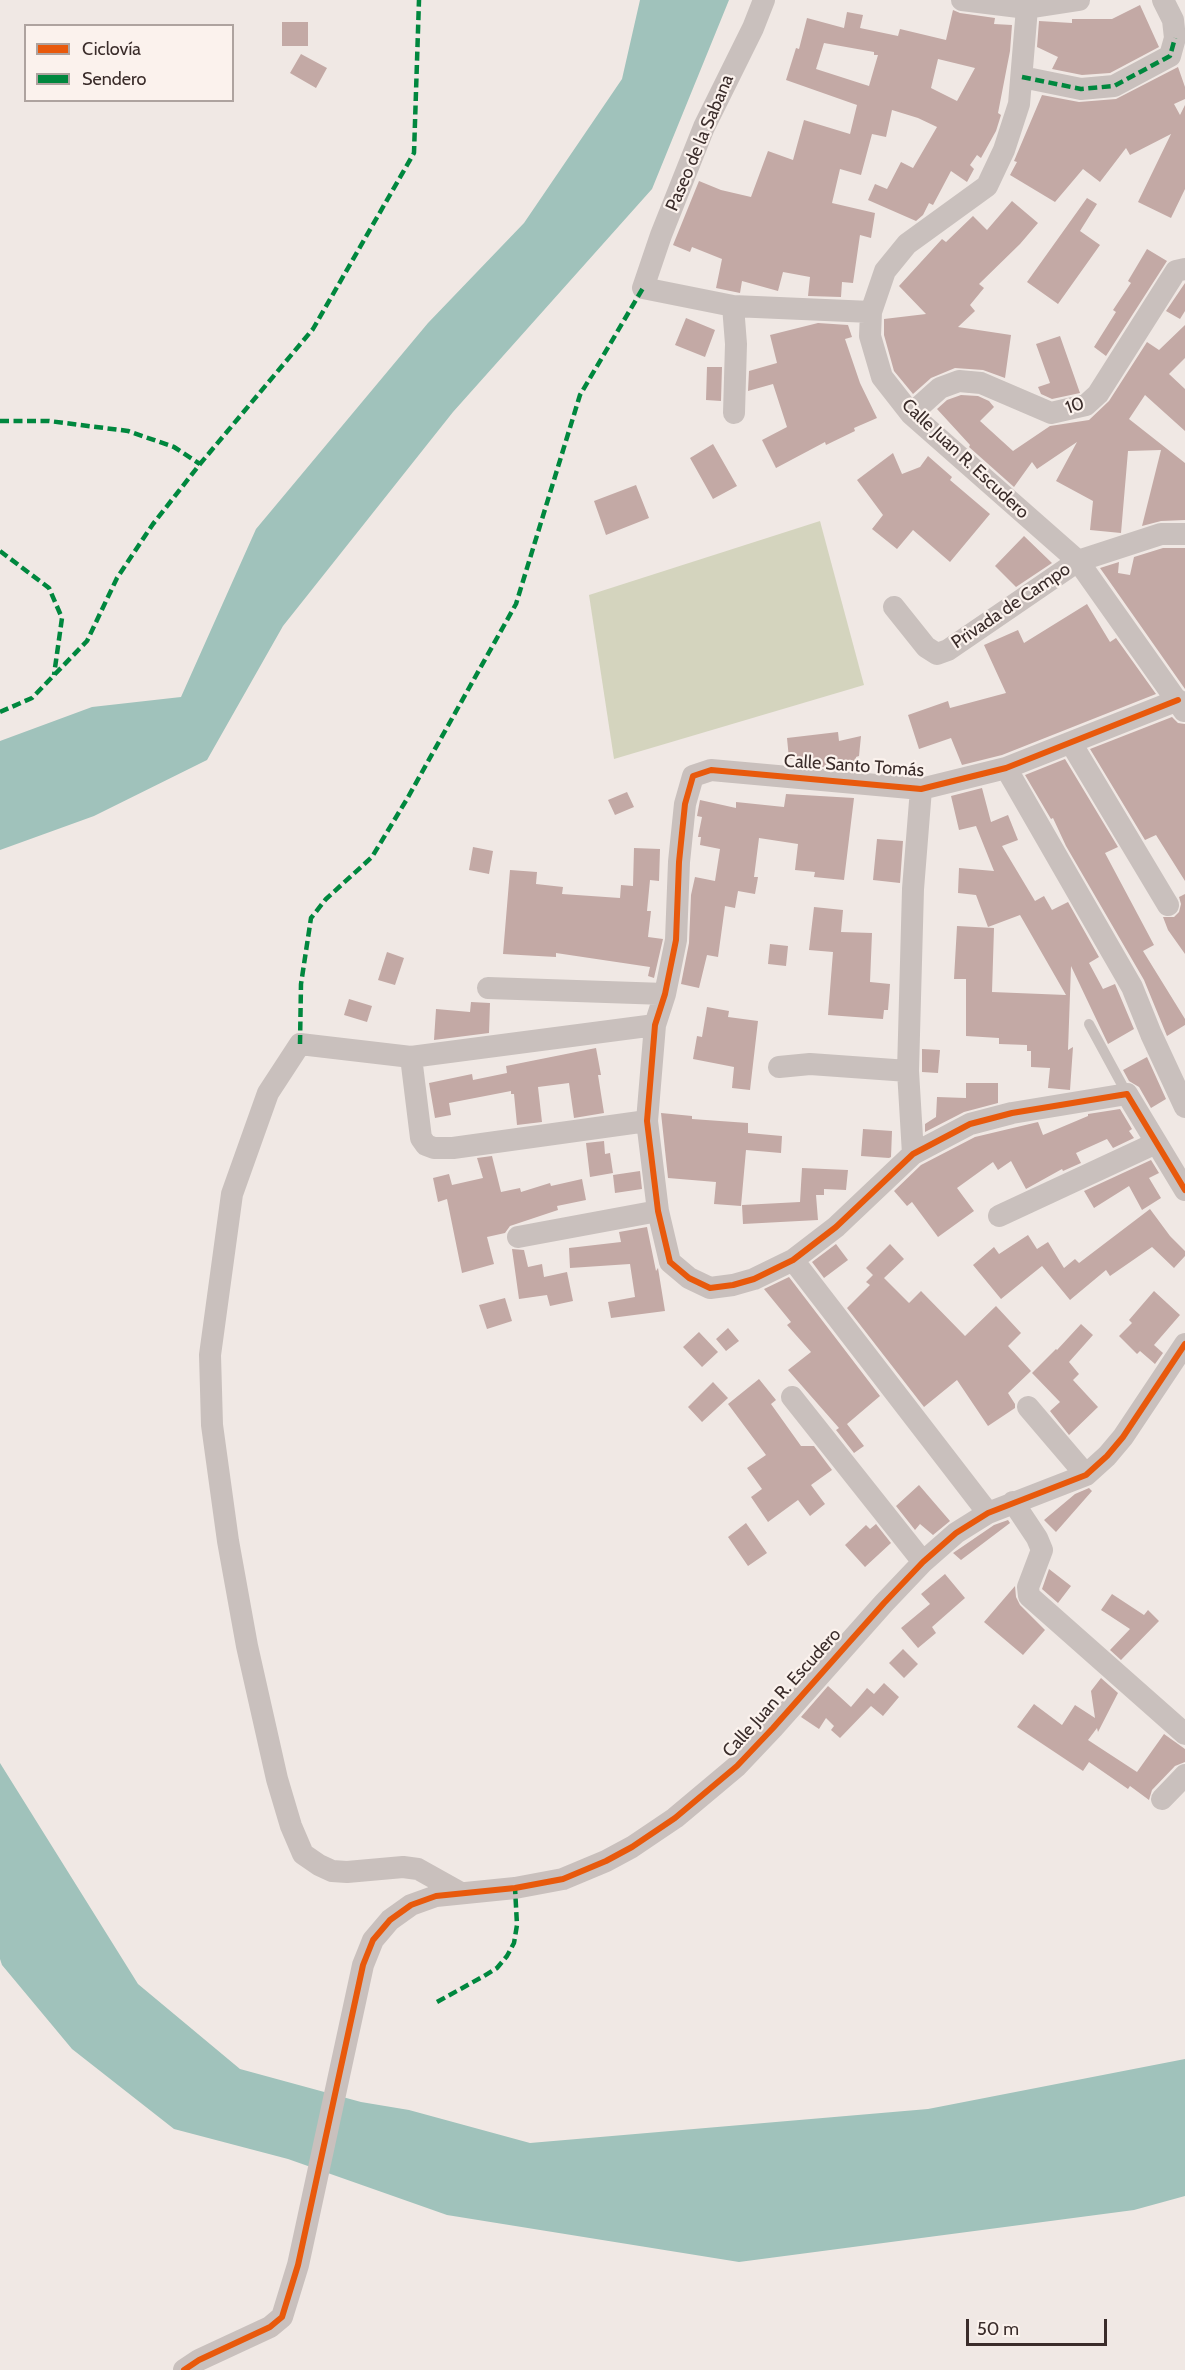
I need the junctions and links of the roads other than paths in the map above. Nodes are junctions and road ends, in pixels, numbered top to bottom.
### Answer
1 (764, 0) edge
2 (962, 0) edge
3 (1079, 0) edge
4 (1163, 0) edge
5 (1027, 4) edge
6 (1180, 36) edge
7 (1022, 77) junction
8 (1185, 269) edge
9 (733, 306) junction
10 (871, 312) junction
11 (734, 413) dead end
12 (911, 414) junction
13 (1185, 534) edge
14 (1078, 561) junction
15 (894, 607) dead end
16 (1181, 706) edge
17 (1071, 743) junction
18 (1006, 768) junction
19 (921, 789) junction
20 (1168, 905) dead end
21 (488, 988) dead end
22 (665, 994) junction
23 (1089, 1024) dead end
24 (655, 1025) junction
25 (411, 1057) junction
26 (779, 1067) dead end
27 (908, 1071) junction
28 (1127, 1094) junction
29 (1185, 1107) edge
30 (647, 1121) junction
31 (1156, 1143) junction
32 (913, 1154) junction
33 (1185, 1190) edge
34 (658, 1211) junction
35 (999, 1216) dead end
36 (518, 1237) dead end
37 (792, 1260) junction
38 (1185, 1344) edge
39 (792, 1397) dead end
40 (1028, 1407) dead end
41 (1086, 1475) junction
42 (1013, 1502) junction
43 (988, 1513) junction
44 (923, 1562) junction
45 (1185, 1734) edge
46 (1185, 1775) edge
47 (1162, 1799) dead end
48 (461, 1893) junction
49 (184, 2370) edge

1 - 9 street, Paseo de la Sabana
2 - 5 street
3 - 5 street
4 - 6 street
5 - 7 street, Calle Juan R. Escudero
6 - 7 street
7 - 10 street, Calle Juan R. Escudero
8 - 12 street, 10
9 - 10 street
9 - 11 street
10 - 12 street, Calle Juan R. Escudero
12 - 14 street, Calle Juan R. Escudero
13 - 14 street
14 - 15 street, Privada de Campo
14 - 16 street, Calle Juan R. Escudero
16 - 17 street, Calle Santo Tomás
17 - 18 street, Calle Santo Tomás
17 - 20 street
18 - 19 street, Calle Santo Tomás
18 - 29 street
19 - 22 street, Calle Santo Tomás
19 - 27 street
21 - 22 street
22 - 24 street
23 - 28 lane
24 - 25 street
24 - 30 street
25 - 30 street
25 - 48 street
26 - 27 street
27 - 32 street
28 - 31 street
28 - 32 street
30 - 34 street
31 - 33 street
31 - 35 street
32 - 37 street
34 - 36 street
34 - 37 street
37 - 43 street
38 - 41 street, Calle Juan R. Escudero
39 - 44 street
40 - 41 street
41 - 42 street, Calle Juan R. Escudero
42 - 43 street, Calle Juan R. Escudero
42 - 45 street
43 - 44 street, Calle Juan R. Escudero
44 - 48 street, Calle Juan R. Escudero
46 - 47 street
48 - 49 street, Calle Juan R. Escudero

